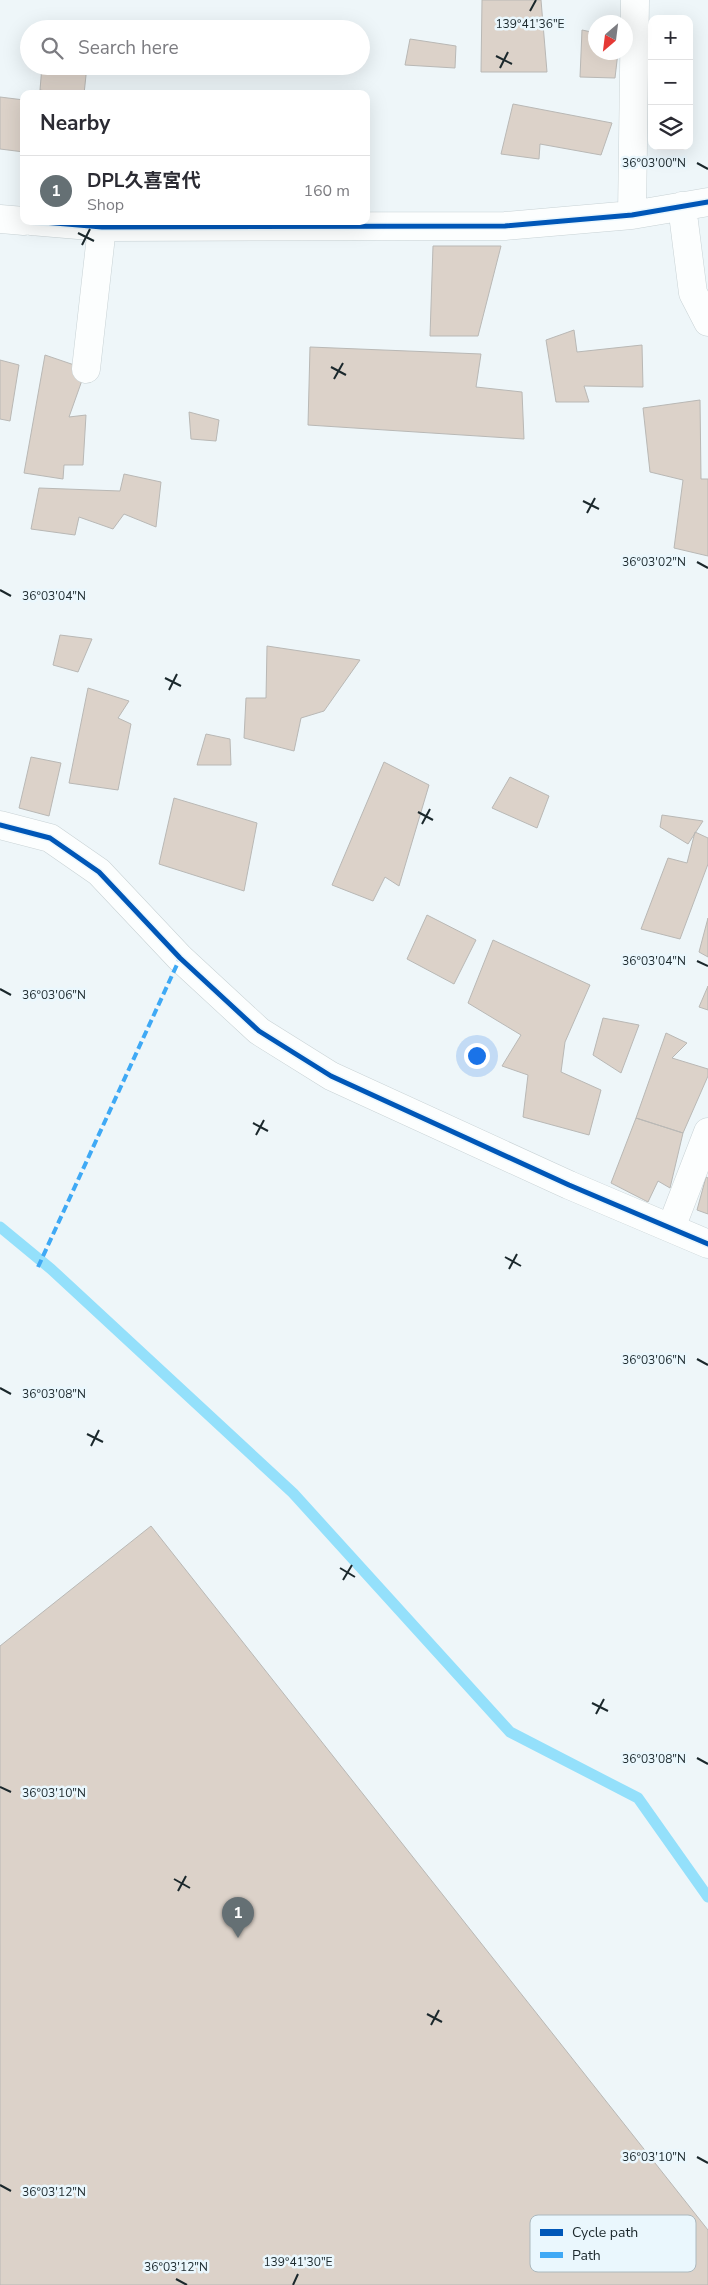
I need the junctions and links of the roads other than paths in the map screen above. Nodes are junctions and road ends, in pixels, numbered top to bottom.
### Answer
1 (635, 0) edge
2 (695, 204) edge
3 (632, 215) junction
4 (0, 219) edge
5 (20, 221) edge
6 (78, 225) edge
7 (102, 227) junction
8 (708, 322) edge
9 (86, 369) dead end
10 (0, 825) edge
11 (708, 1132) edge
12 (672, 1228) junction
13 (708, 1244) edge

1 - 3 street
2 - 3 street
2 - 8 street
3 - 7 street
4 - 5 street
6 - 7 street
7 - 9 street
10 - 12 street
11 - 12 street
12 - 13 street

